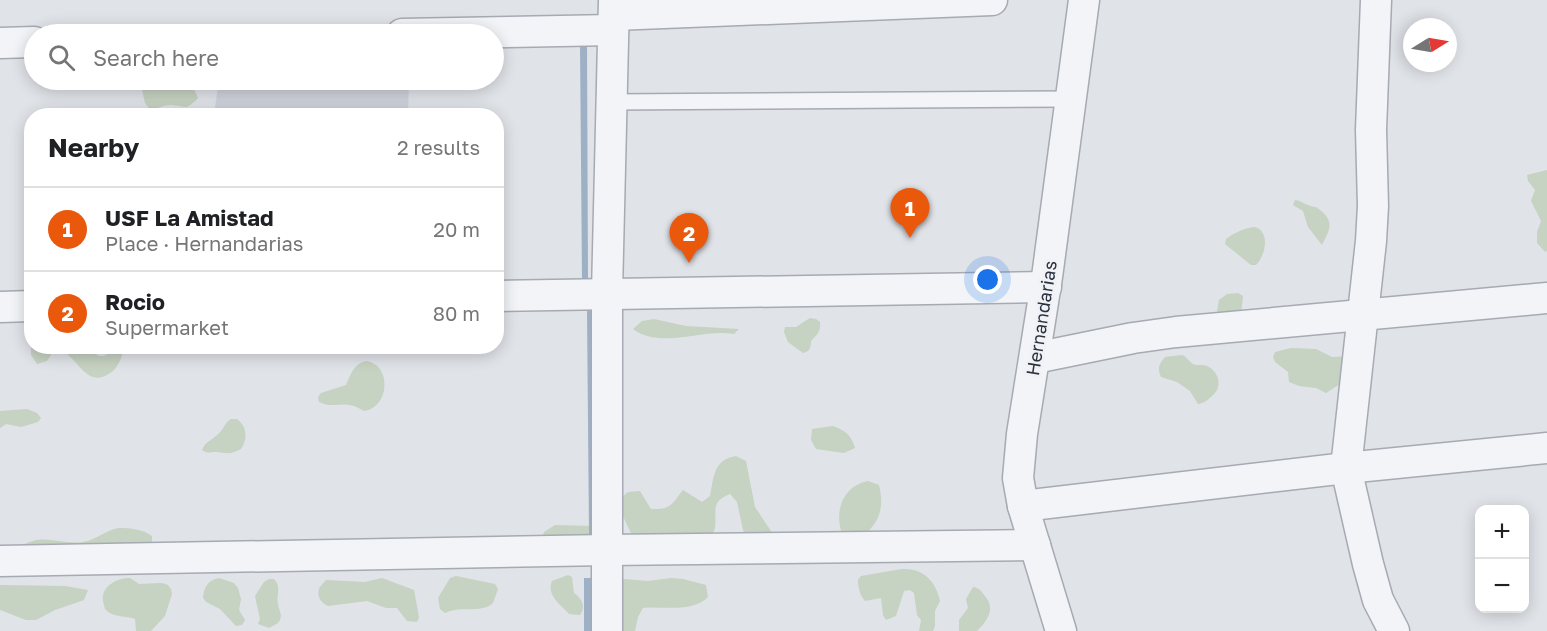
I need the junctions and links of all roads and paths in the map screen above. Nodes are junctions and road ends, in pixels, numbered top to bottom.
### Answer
1 (992, 0) edge
2 (1084, 0) edge
3 (1376, 0) edge
4 (614, 15) edge
5 (504, 25) edge
6 (24, 42) edge
7 (0, 43) edge
8 (1072, 99) junction
9 (612, 102) junction
10 (1046, 287) junction
11 (607, 293) junction
12 (504, 296) edge
13 (1547, 298) edge
14 (24, 306) edge
15 (0, 307) edge
16 (1363, 315) junction
17 (1035, 358) junction
18 (1547, 448) edge
19 (1346, 468) junction
20 (1023, 506) junction
21 (1035, 545) junction
22 (607, 550) junction
23 (0, 561) edge
24 (607, 631) edge
25 (1061, 631) edge
26 (1394, 631) edge

1 - 4 street
2 - 8 street, Hernandarias
3 - 16 street
4 - 5 street
4 - 9 street
6 - 7 street
8 - 9 lane
8 - 10 street, Hernandarias
9 - 11 street
10 - 11 street
10 - 17 street, Hernandarias
11 - 12 street
11 - 22 street
13 - 16 street
14 - 15 street
16 - 17 street
16 - 19 street
17 - 20 street, Hernandarias
18 - 19 street
19 - 20 street
19 - 26 street
20 - 21 street, Hernandarias
21 - 22 street
21 - 25 street, Hernandarias
22 - 23 street
22 - 24 street

